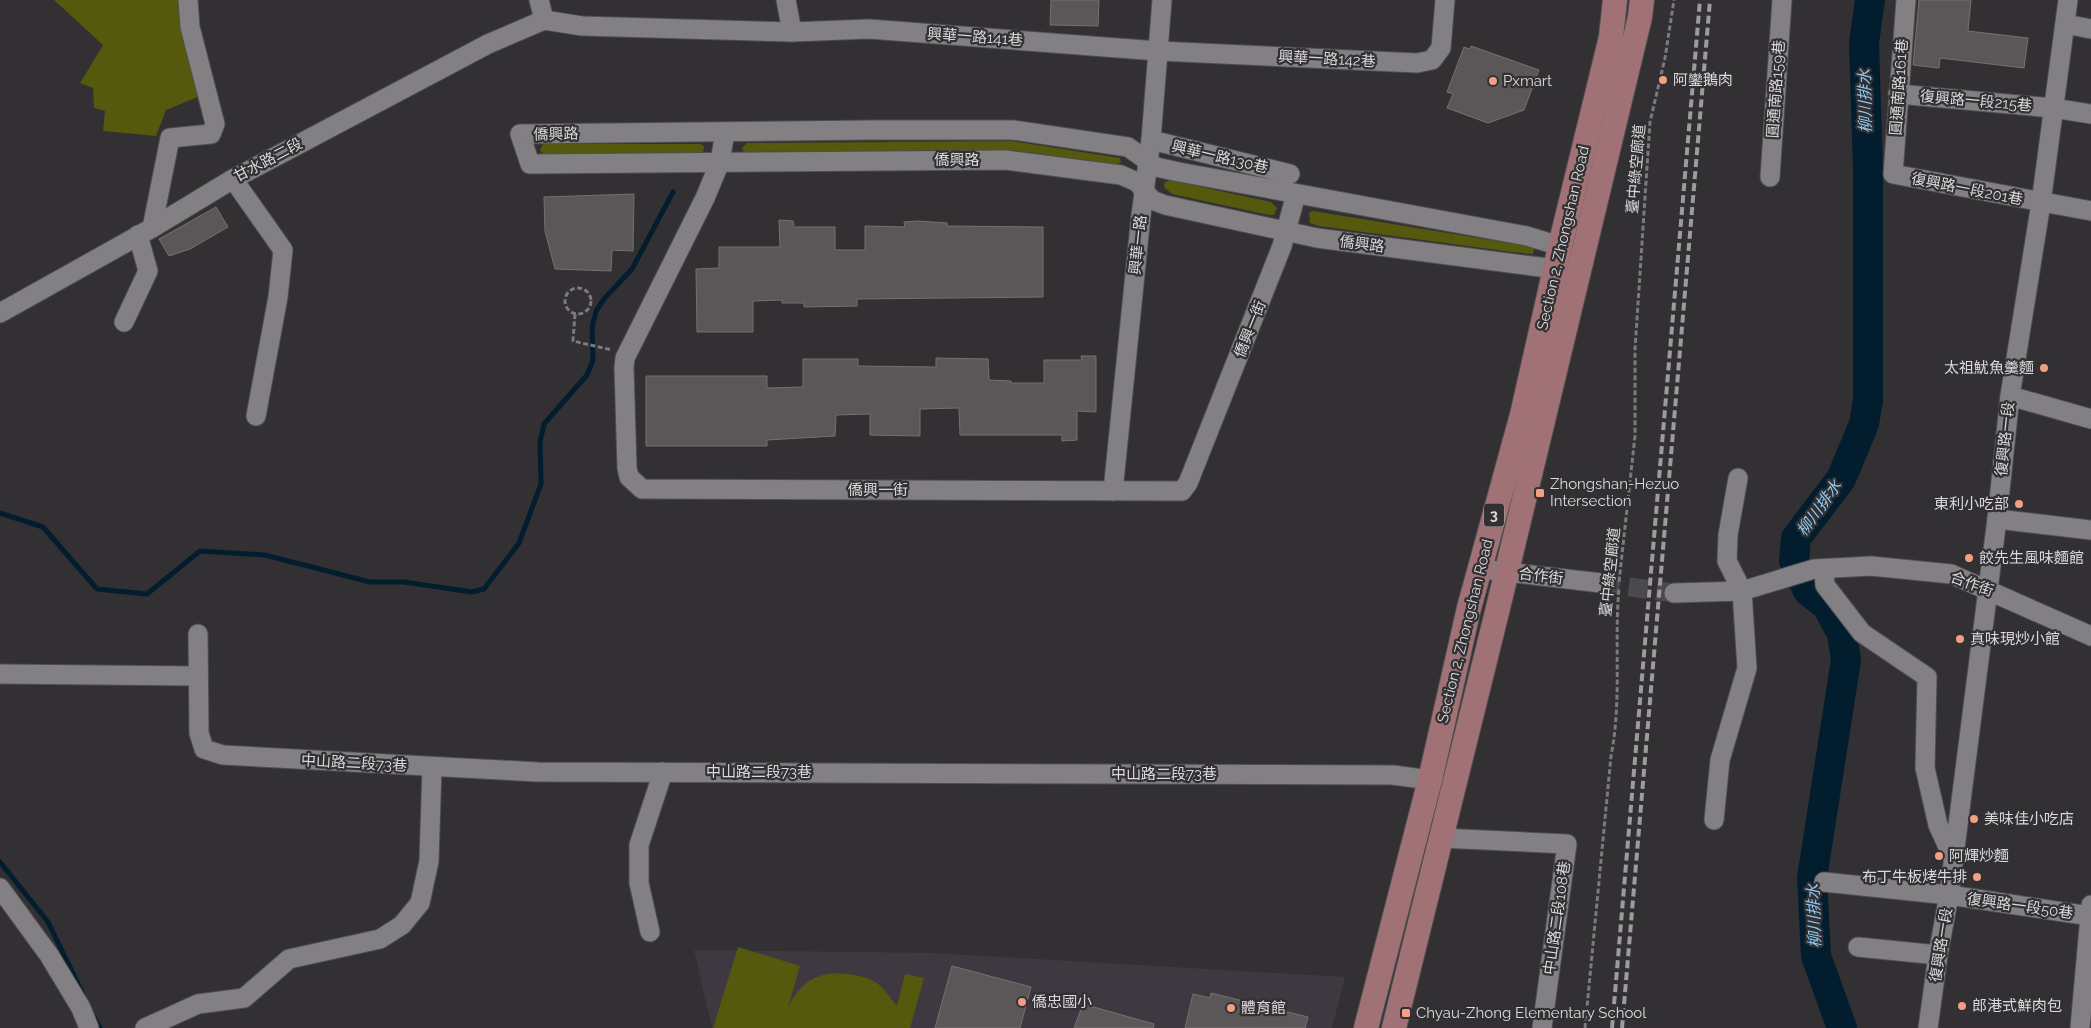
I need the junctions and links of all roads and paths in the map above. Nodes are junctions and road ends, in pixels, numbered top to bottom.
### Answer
1 (188, 0) edge
2 (540, 0) edge
3 (786, 0) edge
4 (1162, 0) edge
5 (1445, 0) edge
6 (1615, 0) edge
7 (1642, 0) edge
8 (1674, 0) edge
9 (1782, 0) edge
10 (1906, 0) edge
11 (2068, 0) edge
12 (544, 20) junction
13 (2065, 24) junction
14 (2091, 29) edge
15 (792, 32) junction
16 (1158, 51) junction
17 (1898, 94) junction
18 (2053, 108) junction
19 (2091, 114) edge
20 (725, 132) junction
21 (1151, 140) junction
22 (1148, 161) junction
23 (720, 162) junction
24 (1290, 174) dead end
25 (1892, 174) joint
26 (1770, 177) dead end
27 (233, 179) junction
28 (1144, 191) junction
29 (1296, 194) junction
30 (2041, 203) junction
31 (2091, 212) edge
32 (145, 232) junction
33 (1286, 232) junction
34 (1560, 246) junction
35 (1556, 269) junction
36 (0, 313) edge
37 (575, 314) junction
38 (124, 322) dead end
39 (615, 350) dead end
40 (2010, 396) junction
41 (256, 416) dead end
42 (2091, 418) edge
43 (1738, 478) dead end
44 (1113, 491) junction
45 (1997, 519) junction
46 (2091, 530) edge
47 (1480, 569) junction
48 (1819, 569) junction
49 (1506, 572) junction
50 (1601, 584) tunnel mouth
51 (1987, 589) junction
52 (1742, 591) junction
53 (1674, 593) tunnel mouth
54 (198, 634) dead end
55 (2091, 636) edge
56 (0, 674) edge
57 (198, 676) junction
58 (432, 767) junction
59 (663, 772) junction
60 (1430, 780) junction
61 (1714, 820) dead end
62 (1441, 838) junction
63 (1953, 858) junction
64 (1824, 882) dead end
65 (0, 888) edge
66 (1949, 896) junction
67 (2091, 903) edge
68 (2091, 916) edge
69 (650, 932) dead end
70 (1858, 947) dead end
71 (1938, 955) junction
72 (2089, 974) edge
73 (89, 1028) edge
74 (144, 1028) edge
75 (1366, 1028) edge
76 (1394, 1028) edge
77 (1542, 1028) edge
78 (1585, 1028) edge
79 (1928, 1028) edge
80 (2080, 1028) edge

1 - 32 street
2 - 12 street
3 - 15 street
4 - 16 street, 興華一路
5 - 16 street, 興華一路142巷
6 - 34 main road, Section 2, Zhongshan Road / 3
7 - 49 main road, Section 2, Zhongshan Road / 3
8 - 78 path, 臺中綠空廊道
9 - 26 street, 圓通南路159巷
10 - 17 street, 圓通南路161巷
11 - 13 street, 復興路一段
12 - 15 street, 興華一路141巷
12 - 27 street, 甘水路二段
13 - 14 street
13 - 18 street, 復興路一段
15 - 16 street, 興華一路141巷
16 - 21 street, 興華一路
17 - 18 street, 復興路一段215巷
17 - 25 street, 圓通南路161巷
18 - 19 street, 復興路一段215巷
18 - 30 street, 復興路一段
20 - 22 street, 僑興路
20 - 23 street, 僑興一街
20 - 23 street, 僑興路
21 - 22 street, 興華一路
21 - 24 street, 興華一路130巷
22 - 28 street, 興華一路
22 - 29 street, 僑興路
23 - 28 street, 僑興路
23 - 44 street, 僑興一街
25 - 30 street, 復興路一段201巷
27 - 32 street, 甘水路二段
27 - 41 street
28 - 33 street, 僑興路
28 - 44 street, 興華一路
29 - 33 street, 僑興一街
29 - 34 street, 僑興路
30 - 31 street, 復興路一段201巷
30 - 40 street, 復興路一段
32 - 36 street, 甘水路二段
32 - 38 street
33 - 35 street, 僑興路
33 - 44 street, 僑興一街
34 - 35 main road, Section 2, Zhongshan Road / 3
35 - 47 main road, Section 2, Zhongshan Road / 3
37 - 37 path
37 - 39 path
40 - 42 street
40 - 45 street, 復興路一段
43 - 52 street
45 - 46 street
45 - 51 street, 復興路一段
47 - 49 street, 合作街
47 - 60 main road, Section 2, Zhongshan Road / 3
48 - 51 street, 合作街
48 - 52 street, 合作街
48 - 63 street
49 - 50 street, 合作街
49 - 62 main road, Section 2, Zhongshan Road / 3
51 - 55 street, 合作街
51 - 63 street, 復興路一段
52 - 53 street
52 - 61 street
54 - 57 street, 中山路二段73巷
56 - 57 street
57 - 58 street, 中山路二段73巷
58 - 59 street, 中山路二段73巷
58 - 74 street
59 - 60 street, 中山路二段73巷
59 - 69 street
60 - 75 main road, Section 2, Zhongshan Road / 3
62 - 76 main road, Section 2, Zhongshan Road / 3
62 - 77 street, 中山路二段108巷
63 - 66 street, 復興路一段
64 - 66 street, 復興路一段50巷
65 - 73 street
66 - 68 street, 復興路一段50巷
66 - 71 street, 復興路一段
67 - 68 street
68 - 72 street
70 - 71 street
71 - 79 street, 復興路一段
72 - 80 street

